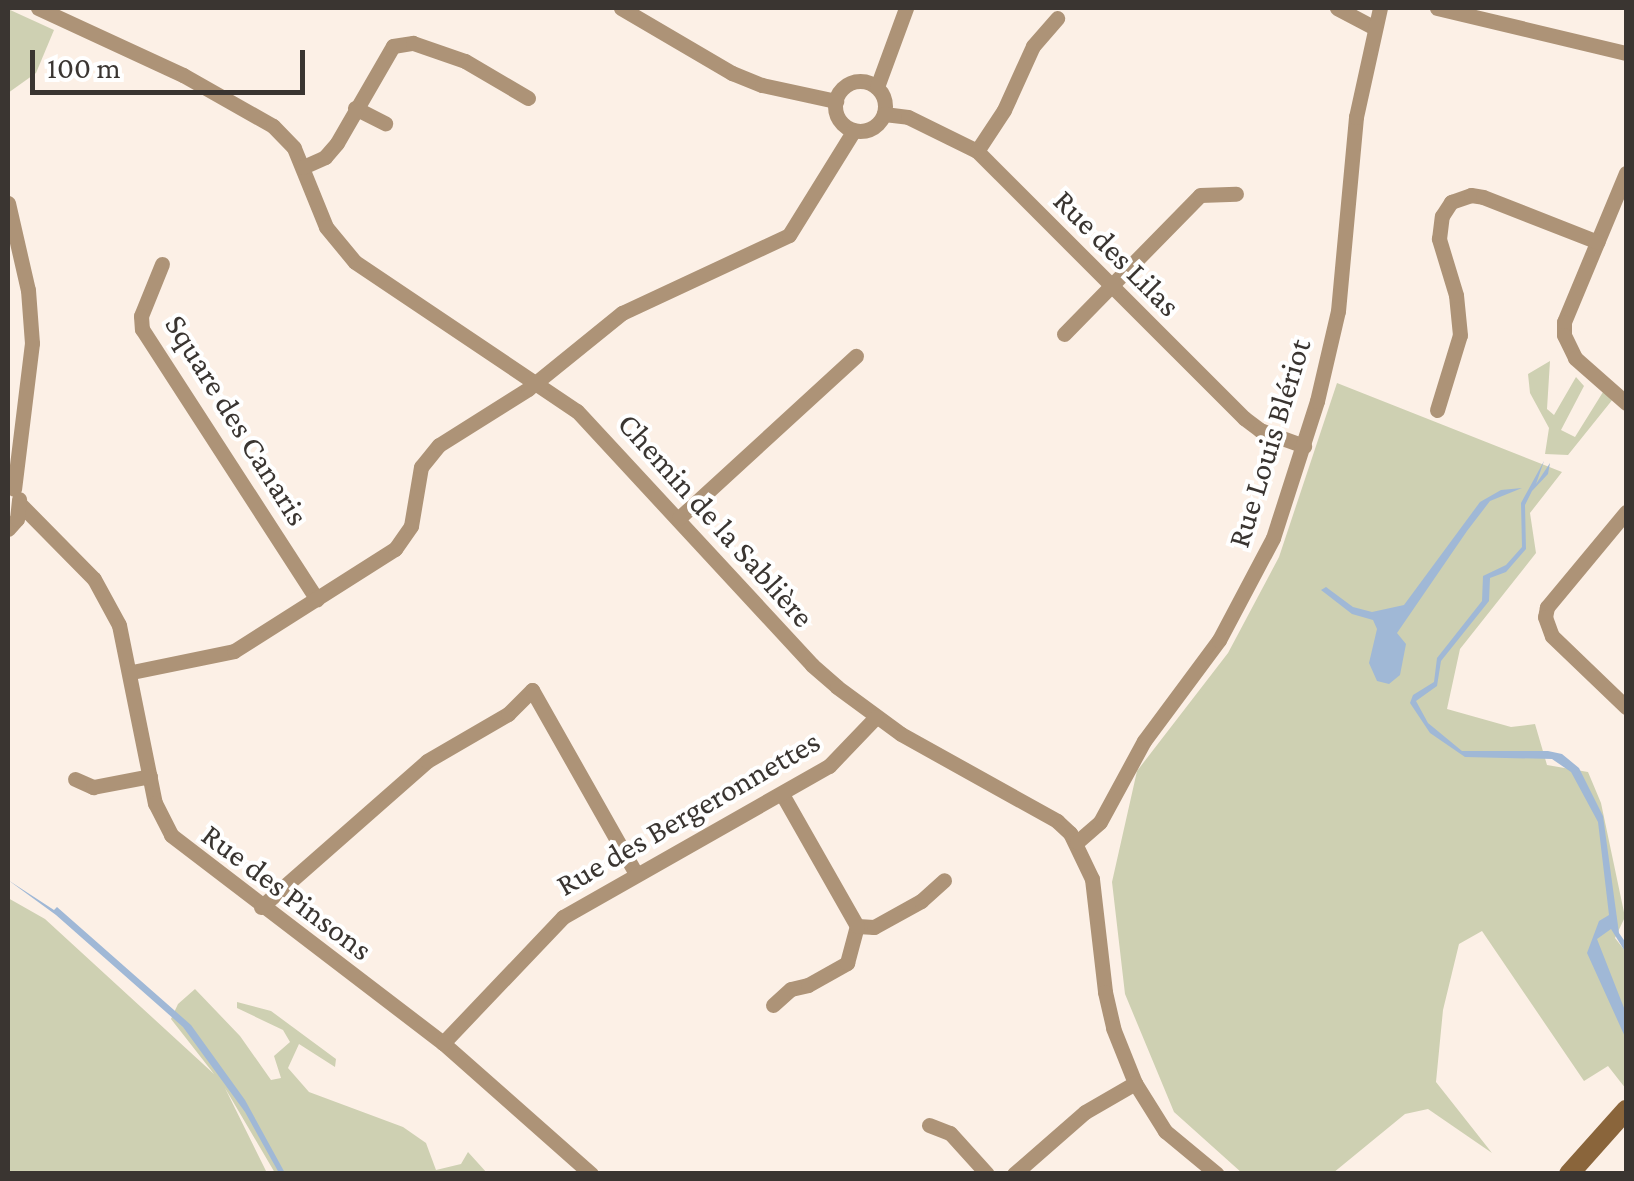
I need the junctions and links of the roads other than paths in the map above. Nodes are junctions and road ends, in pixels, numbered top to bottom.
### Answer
1 (38, 8) edge
2 (621, 8) edge
3 (906, 8) edge
4 (1337, 8) edge
5 (1380, 8) edge
6 (1438, 8) edge
7 (640, 11) edge
8 (1057, 18) dead end
9 (1375, 28) junction
10 (1626, 54) edge
11 (877, 88) junction
12 (528, 98) dead end
13 (836, 100) junction
14 (355, 108) junction
15 (884, 114) junction
16 (385, 122) dead end
17 (854, 130) junction
18 (977, 151) junction
19 (303, 167) junction
20 (1626, 173) edge
21 (1236, 194) dead end
22 (8, 203) edge
23 (1598, 242) junction
24 (162, 264) dead end
25 (1110, 286) junction
26 (1064, 334) dead end
27 (856, 356) dead end
28 (535, 382) junction
29 (1626, 403) edge
30 (1437, 410) dead end
31 (1304, 446) junction
32 (12, 455) edge
33 (14, 493) edge
34 (1626, 512) edge
35 (679, 518) junction
36 (10, 527) edge
37 (39, 527) junction
38 (317, 599) junction
39 (132, 672) junction
40 (1626, 707) edge
41 (876, 717) junction
42 (150, 776) junction
43 (76, 778) dead end
44 (782, 794) junction
45 (1077, 842) junction
46 (636, 874) junction
47 (944, 880) dead end
48 (261, 907) junction
49 (857, 926) junction
50 (773, 1005) dead end
51 (443, 1044) junction
52 (1134, 1082) junction
53 (1626, 1110) edge
54 (928, 1125) dead end
55 (592, 1174) edge
56 (986, 1174) edge
57 (1014, 1174) edge
58 (1217, 1174) edge
59 (1569, 1174) edge

1 - 19 street, Chemin de la Sablière
2 - 7 street
3 - 11 street
4 - 9 street
5 - 9 street, Rue Louis Blériot
6 - 10 street
7 - 13 street
8 - 18 street
9 - 31 street, Rue Louis Blériot
11 - 13 street
11 - 15 street
12 - 14 street
13 - 17 street
14 - 16 street
14 - 19 street
15 - 17 street
15 - 18 street, Rue des Lilas
17 - 28 street
18 - 25 street, Rue des Lilas
19 - 28 street, Chemin de la Sablière
20 - 23 street
21 - 25 street
22 - 32 street
23 - 29 street
23 - 30 street
24 - 38 street, Square des Canaris
25 - 26 street
25 - 31 street, Rue des Lilas
27 - 35 street
28 - 35 street, Chemin de la Sablière
28 - 38 street
31 - 45 street, Rue Louis Blériot
32 - 33 street
33 - 36 street
33 - 37 street, Rue des Pinsons
34 - 40 street
35 - 41 street, Chemin de la Sablière
36 - 37 street
37 - 39 street, Rue des Pinsons
38 - 39 street
39 - 42 street, Rue des Pinsons
41 - 44 street, Rue des Bergeronnettes
41 - 45 street, Chemin de la Sablière
42 - 43 street
42 - 48 street, Rue des Pinsons
44 - 46 street, Rue des Bergeronnettes
44 - 49 street
45 - 52 street
46 - 48 street
46 - 51 street, Rue des Bergeronnettes
47 - 49 street
48 - 51 street, Rue des Pinsons
49 - 50 street
51 - 55 street, Rue des Pinsons
52 - 57 street
52 - 58 street
53 - 59 street
54 - 56 street

